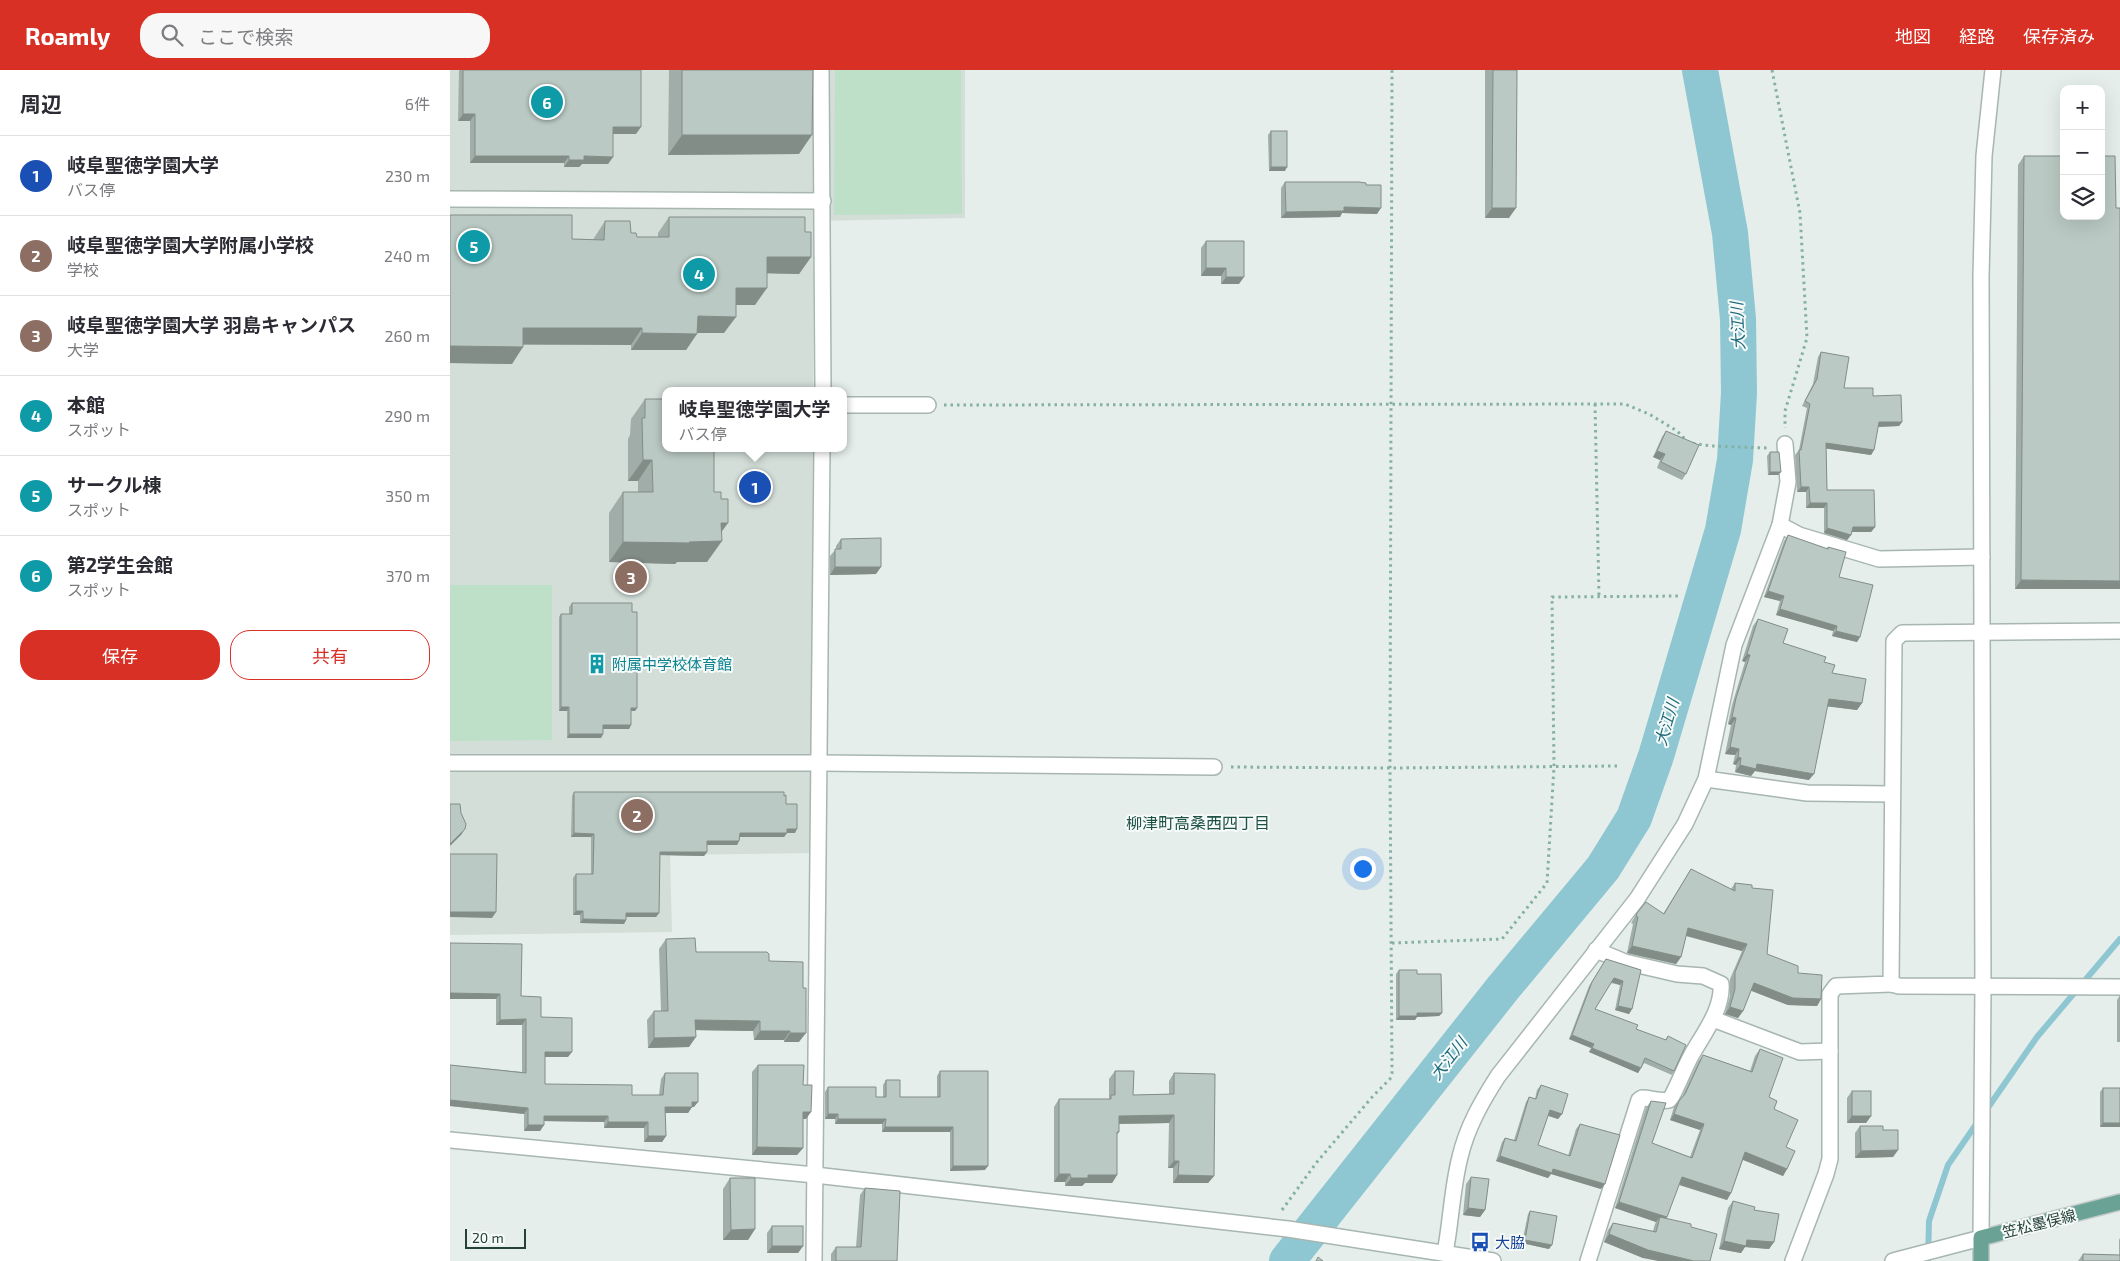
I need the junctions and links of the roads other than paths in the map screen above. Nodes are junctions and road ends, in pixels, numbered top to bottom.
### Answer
1 (821, 70) edge
2 (1993, 70) edge
3 (450, 199) edge
4 (823, 201) junction
5 (823, 387) edge
6 (847, 405) edge
7 (928, 405) road end
8 (1785, 444) road end
9 (822, 452) edge
10 (1780, 525) junction
11 (1982, 557) junction
12 (2120, 631) edge
13 (1983, 632) junction
14 (450, 763) edge
15 (819, 763) junction
16 (1214, 767) road end
17 (1706, 779) junction
18 (1892, 794) junction
19 (1596, 950) junction
20 (1891, 984) junction
21 (1983, 987) junction
22 (2120, 987) edge
23 (1713, 1019) junction
24 (1830, 1051) junction
25 (450, 1140) edge
26 (815, 1175) junction
27 (2120, 1202) edge
28 (1981, 1238) junction
29 (1445, 1253) junction
30 (1427, 1256) edge
31 (1900, 1260) edge
32 (814, 1261) edge
33 (1493, 1261) edge
34 (1588, 1261) edge
35 (1792, 1261) edge
36 (1981, 1261) edge

1 - 4 street
2 - 11 street
3 - 4 street
4 - 5 street
6 - 7 street
8 - 10 street
9 - 15 street
10 - 11 street
10 - 17 street
11 - 13 street
12 - 13 street
13 - 18 street
13 - 21 street
14 - 15 street
15 - 16 street
15 - 26 street
17 - 18 street
17 - 19 street
18 - 20 street
19 - 23 street
19 - 29 street
20 - 21 street
20 - 24 street
21 - 22 street
21 - 28 street
23 - 24 street
23 - 34 street
24 - 35 street
25 - 26 street
26 - 30 street
26 - 32 street
27 - 28 main road, 笠松墨俣線
28 - 31 street
28 - 36 main road
29 - 30 street
29 - 33 street

